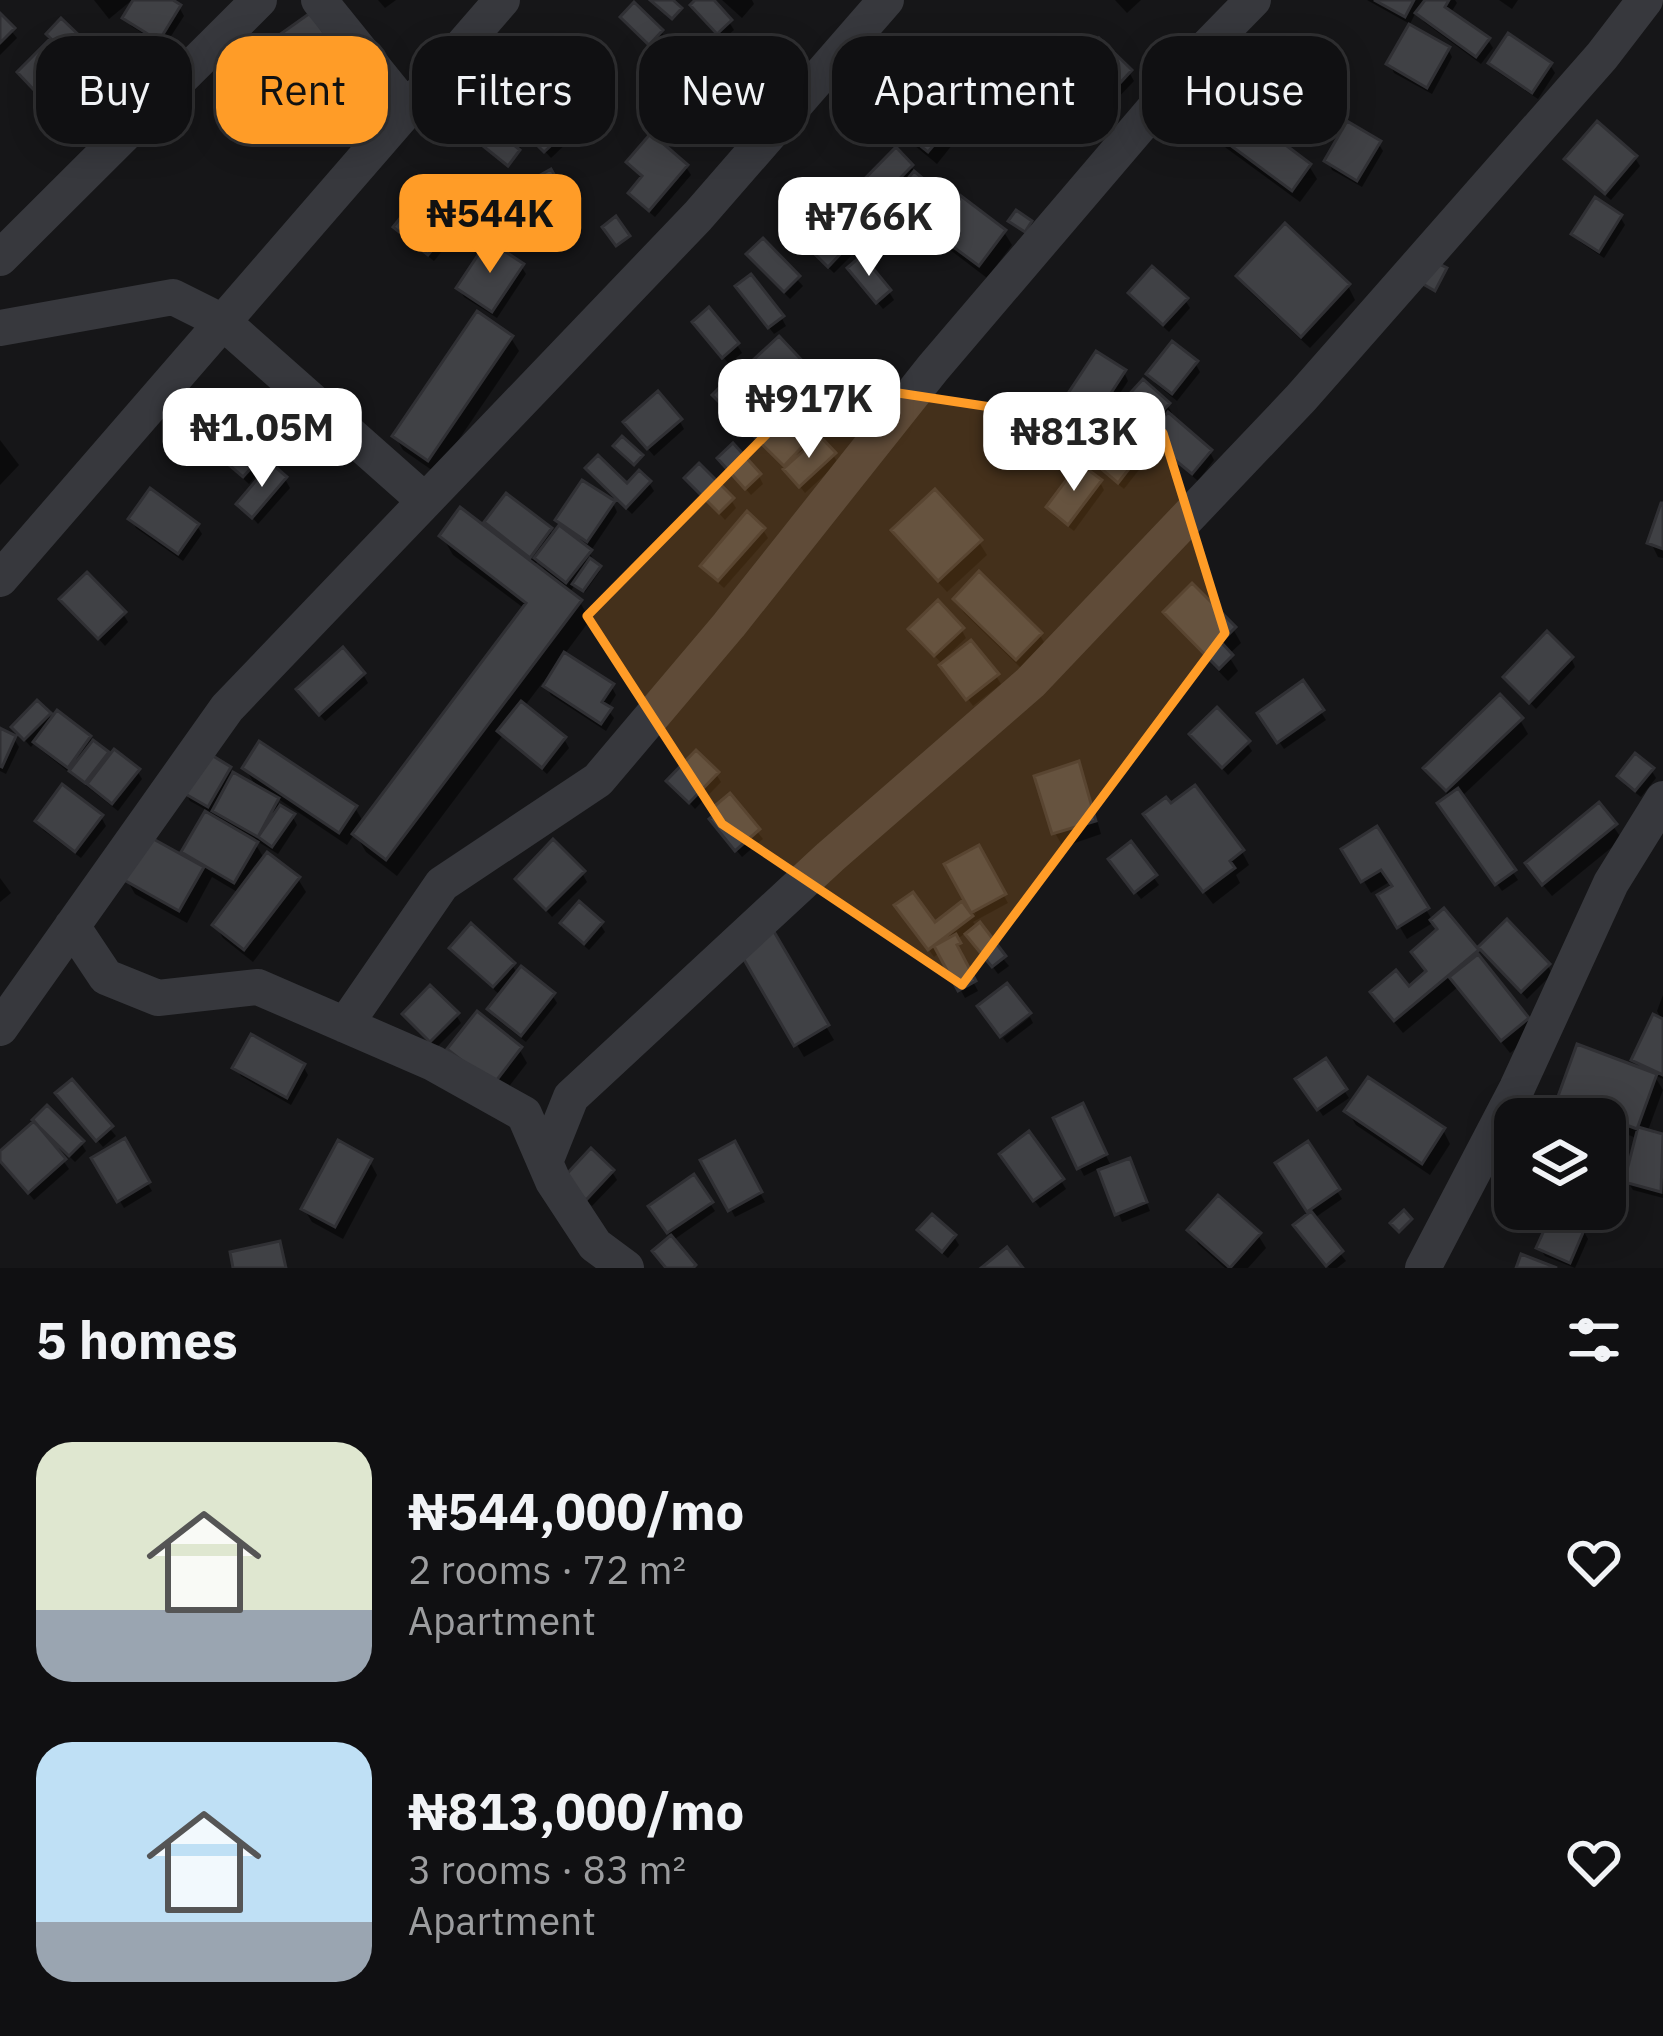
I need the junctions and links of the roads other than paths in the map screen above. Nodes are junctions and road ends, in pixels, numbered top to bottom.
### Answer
1 (259, 0) edge
2 (319, 0) edge
3 (502, 0) edge
4 (886, 0) edge
5 (1253, 0) edge
6 (1645, 0) edge
7 (407, 109) junction
8 (0, 258) edge
9 (223, 322) junction
10 (0, 328) edge
11 (425, 500) junction
12 (0, 579) edge
13 (1663, 799) edge
14 (72, 926) junction
15 (345, 1024) junction
16 (0, 1028) edge
17 (544, 1162) junction
18 (626, 1268) edge
19 (1424, 1268) edge

1 - 8 street
2 - 7 street
3 - 7 street
4 - 11 street
5 - 15 street
6 - 17 street
7 - 9 street
9 - 10 street
9 - 11 street
9 - 12 street
11 - 14 street
13 - 19 street
14 - 15 street
14 - 16 street
15 - 17 street
17 - 18 street

